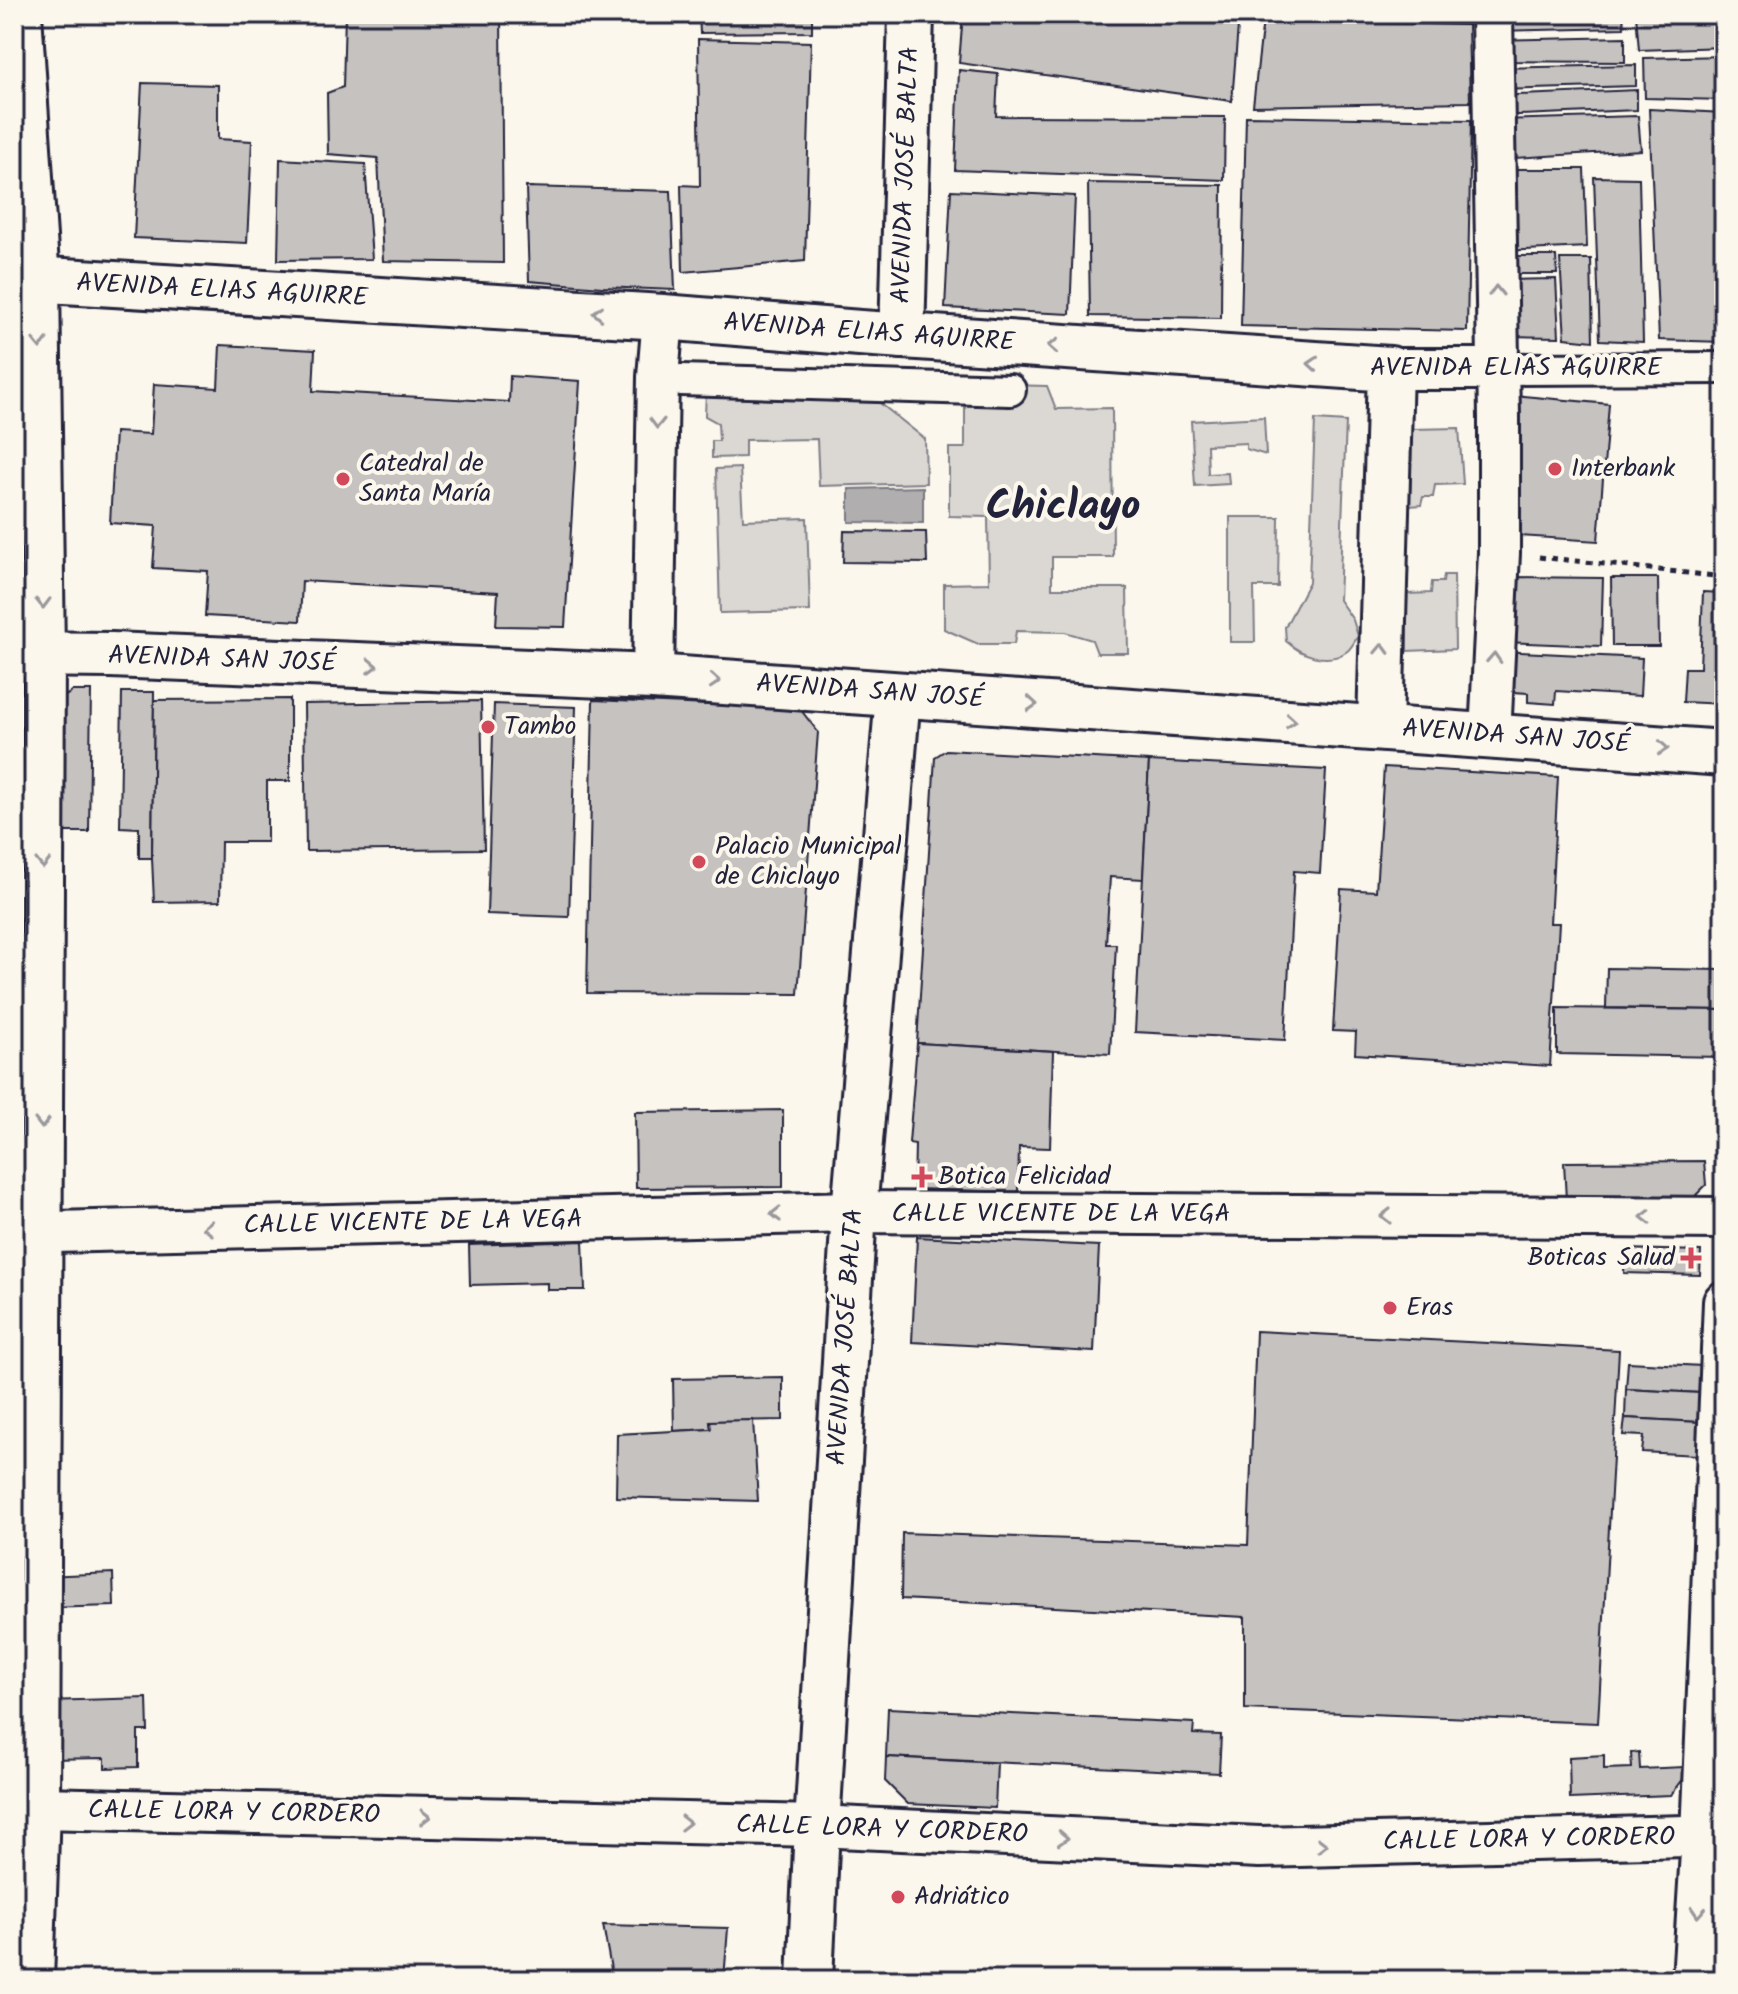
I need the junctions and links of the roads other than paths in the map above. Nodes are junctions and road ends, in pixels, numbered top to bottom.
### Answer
1 (21, 14) edge
2 (911, 14) edge
3 (1492, 14) edge
4 (27, 280) edge
5 (663, 317) junction
6 (902, 336) junction
7 (1724, 368) edge
8 (1390, 369) junction
9 (1498, 369) junction
10 (681, 380) dead end
11 (1010, 390) dead end
12 (29, 654) edge
13 (653, 677) junction
14 (898, 695) junction
15 (1380, 727) junction
16 (1490, 736) junction
17 (1724, 753) edge
18 (854, 1212) junction
19 (1724, 1218) edge
20 (28, 1232) edge
21 (1724, 1302) edge
22 (39, 1808) junction
23 (817, 1826) junction
24 (1713, 1835) edge
25 (33, 1980) edge
26 (810, 1980) edge
27 (1693, 1980) edge

1 - 4 street
2 - 6 main road, AVENIDA JOSÉ BALTA
9 -> 3 street
5 -> 4 main road, AVENIDA ELIAS AGUIRRE
4 -> 12 street
5 - 6 main road, AVENIDA ELIAS AGUIRRE
5 -> 13 street
8 -> 6 main road, AVENIDA ELIAS AGUIRRE
7 - 9 street, AVENIDA ELIAS AGUIRRE
8 - 9 street, AVENIDA ELIAS AGUIRRE
15 -> 8 main road
16 -> 9 street
10 - 11 street
12 -> 13 main road, AVENIDA SAN JOSÉ
12 -> 20 street
13 -> 14 main road, AVENIDA SAN JOSÉ
14 -> 15 main road, AVENIDA SAN JOSÉ
14 - 18 main road, AVENIDA JOSÉ BALTA
15 - 16 main road, AVENIDA SAN JOSÉ
16 -> 17 main road, AVENIDA SAN JOSÉ
19 -> 18 street, CALLE VICENTE DE LA VEGA
18 -> 20 street, CALLE VICENTE DE LA VEGA
18 - 23 main road, AVENIDA JOSÉ BALTA
20 - 22 street
21 - 24 street
22 -> 23 street, CALLE LORA Y CORDERO
22 - 25 street
23 -> 24 street, CALLE LORA Y CORDERO
23 - 26 main road, AVENIDA JOSÉ BALTA
24 -> 27 street

